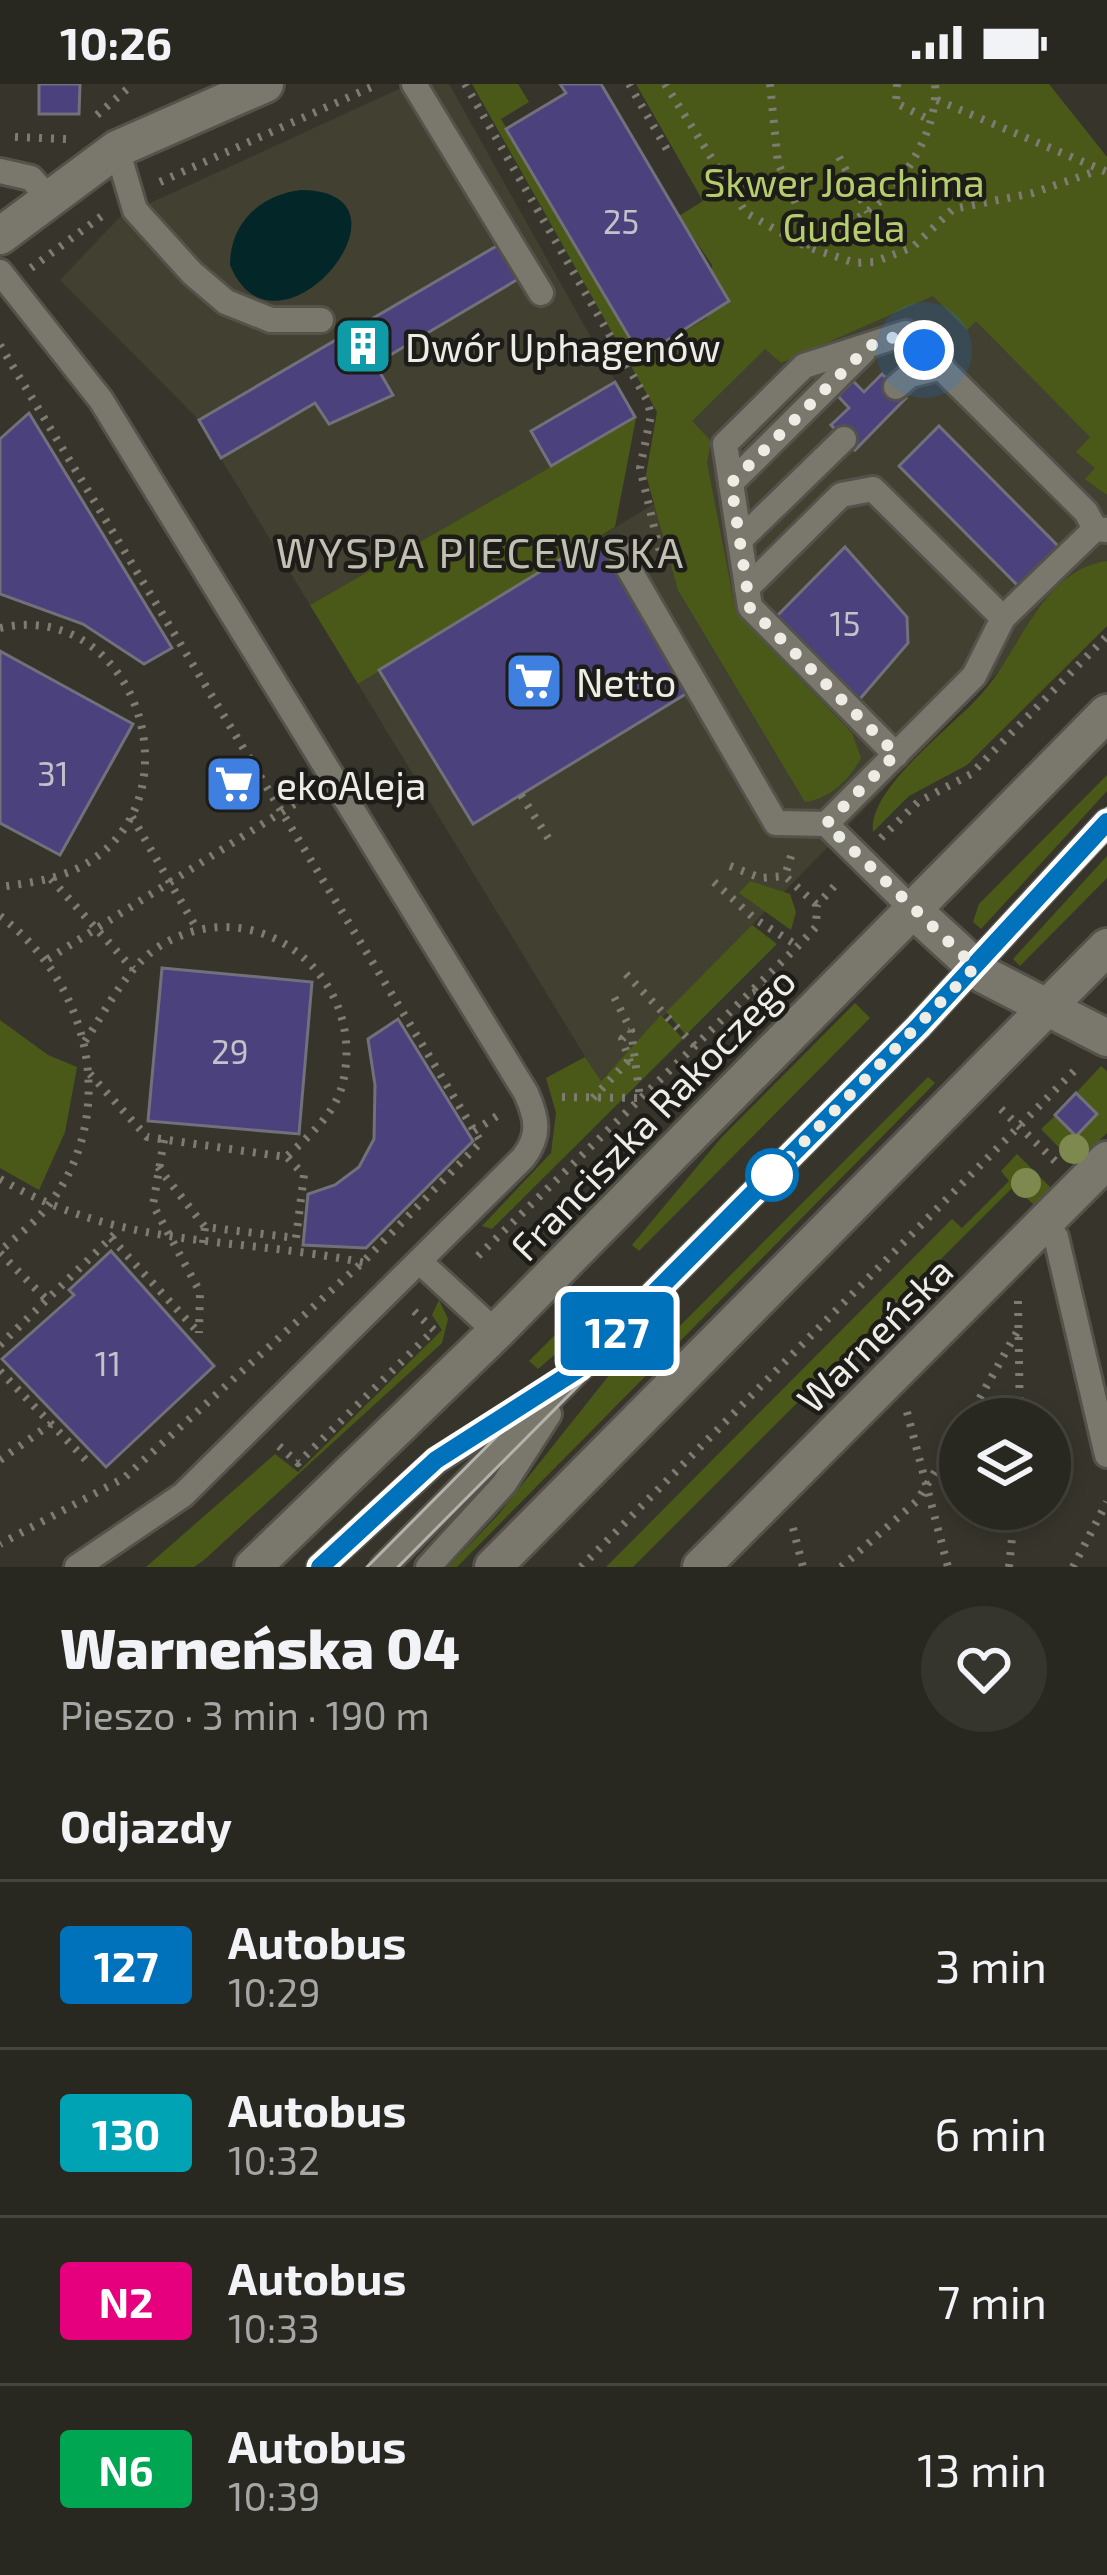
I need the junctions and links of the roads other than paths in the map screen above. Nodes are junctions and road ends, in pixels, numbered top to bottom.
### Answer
1 (265, 84) edge
2 (414, 84) edge
3 (116, 149) junction
4 (0, 171) edge
5 (48, 198) junction
6 (0, 236) edge
7 (4, 278) edge
8 (541, 292) dead end
9 (321, 320) dead end
10 (942, 367) junction
11 (896, 387) dead end
12 (844, 439) dead end
13 (1101, 530) edge
14 (740, 540) junction
15 (618, 550) dead end
16 (747, 588) junction
17 (1003, 618) junction
18 (1107, 713) edge
19 (896, 754) junction
20 (1107, 822) edge
21 (826, 824) junction
22 (912, 909) junction
23 (1107, 947) edge
24 (975, 967) junction
25 (1045, 1008) junction
26 (1107, 1038) edge
27 (1107, 1160) edge
28 (1044, 1223) junction
29 (420, 1262) junction
30 (496, 1332) junction
31 (580, 1368) junction
32 (1107, 1455) edge
33 (77, 1567) edge
34 (253, 1567) edge
35 (320, 1567) edge
36 (383, 1567) edge
37 (428, 1567) edge
38 (493, 1567) edge
39 (701, 1567) edge

1 - 3 main road
2 - 8 lane
3 - 5 main road
3 - 9 lane
4 - 5 lane
5 - 6 main road
7 - 29 lane
10 - 11 lane
10 - 13 lane
10 - 14 lane
12 - 14 lane
13 - 17 lane
14 - 16 lane
15 - 21 lane
16 - 17 lane
16 - 19 lane
17 - 19 lane
18 - 22 main road, Franciszka Rakoczego
19 - 21 lane
20 - 24 lane
21 - 22 lane
22 - 24 main road
22 - 30 main road, Franciszka Rakoczego
23 - 25 main road
24 - 25 main road
24 - 31 lane
25 - 26 main road
25 - 38 main road
27 - 28 main road, Warneńska
28 - 32 lane
28 - 39 main road, Warneńska
29 - 30 lane
29 - 33 lane
30 - 34 main road, Franciszka Rakoczego
31 - 35 lane
31 - 36 lane
31 - 37 lane

